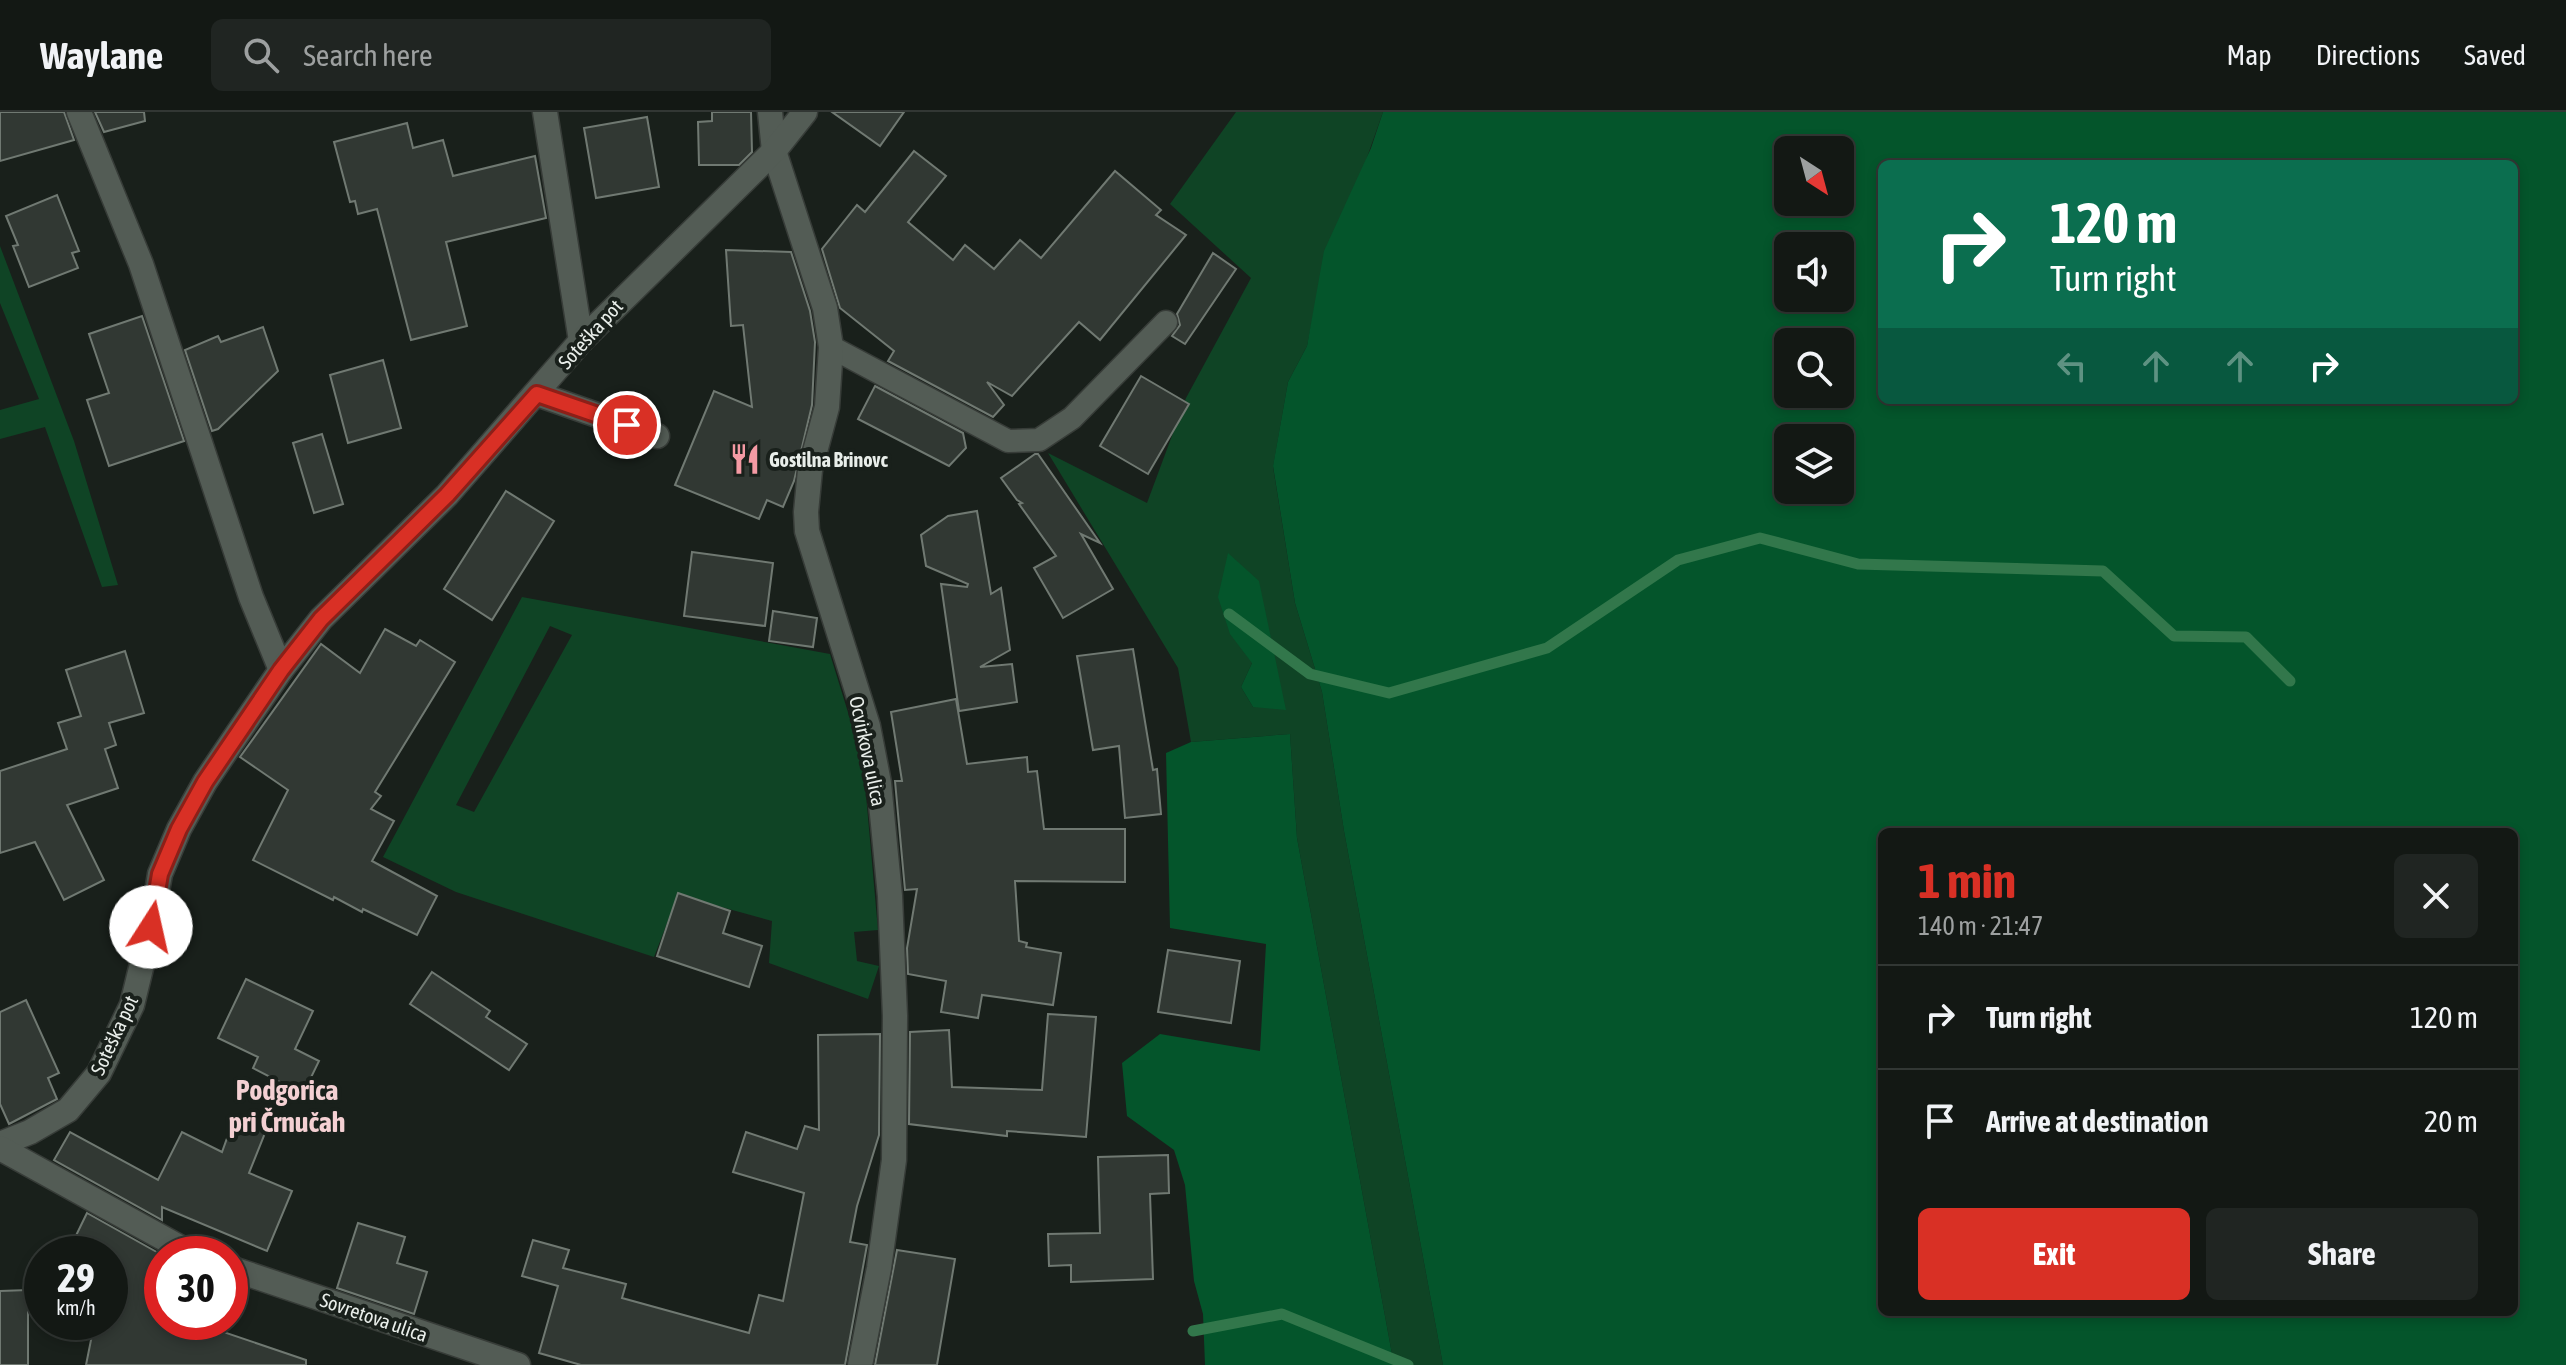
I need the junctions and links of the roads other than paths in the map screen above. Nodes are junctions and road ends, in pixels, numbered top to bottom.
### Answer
1 (79, 112) edge
2 (545, 112) edge
3 (770, 112) edge
4 (805, 112) edge
5 (774, 151) junction
6 (1166, 322) dead end
7 (581, 341) junction
8 (831, 347) junction
9 (537, 394) junction
10 (657, 436) dead end
11 (281, 670) junction
12 (0, 1146) edge
13 (160, 1236) edge
14 (248, 1274) edge
15 (518, 1365) edge
16 (860, 1365) edge

1 - 11 street
2 - 7 street
3 - 5 street, Ocvirkova ulica
4 - 5 street, Soteška pot
5 - 7 street, Soteška pot
5 - 8 street, Ocvirkova ulica
6 - 8 lane
7 - 9 street, Soteška pot
8 - 16 street, Ocvirkova ulica
9 - 10 street
9 - 11 street, Soteška pot
11 - 12 street, Soteška pot
12 - 13 street
14 - 15 street, Sovretova ulica

